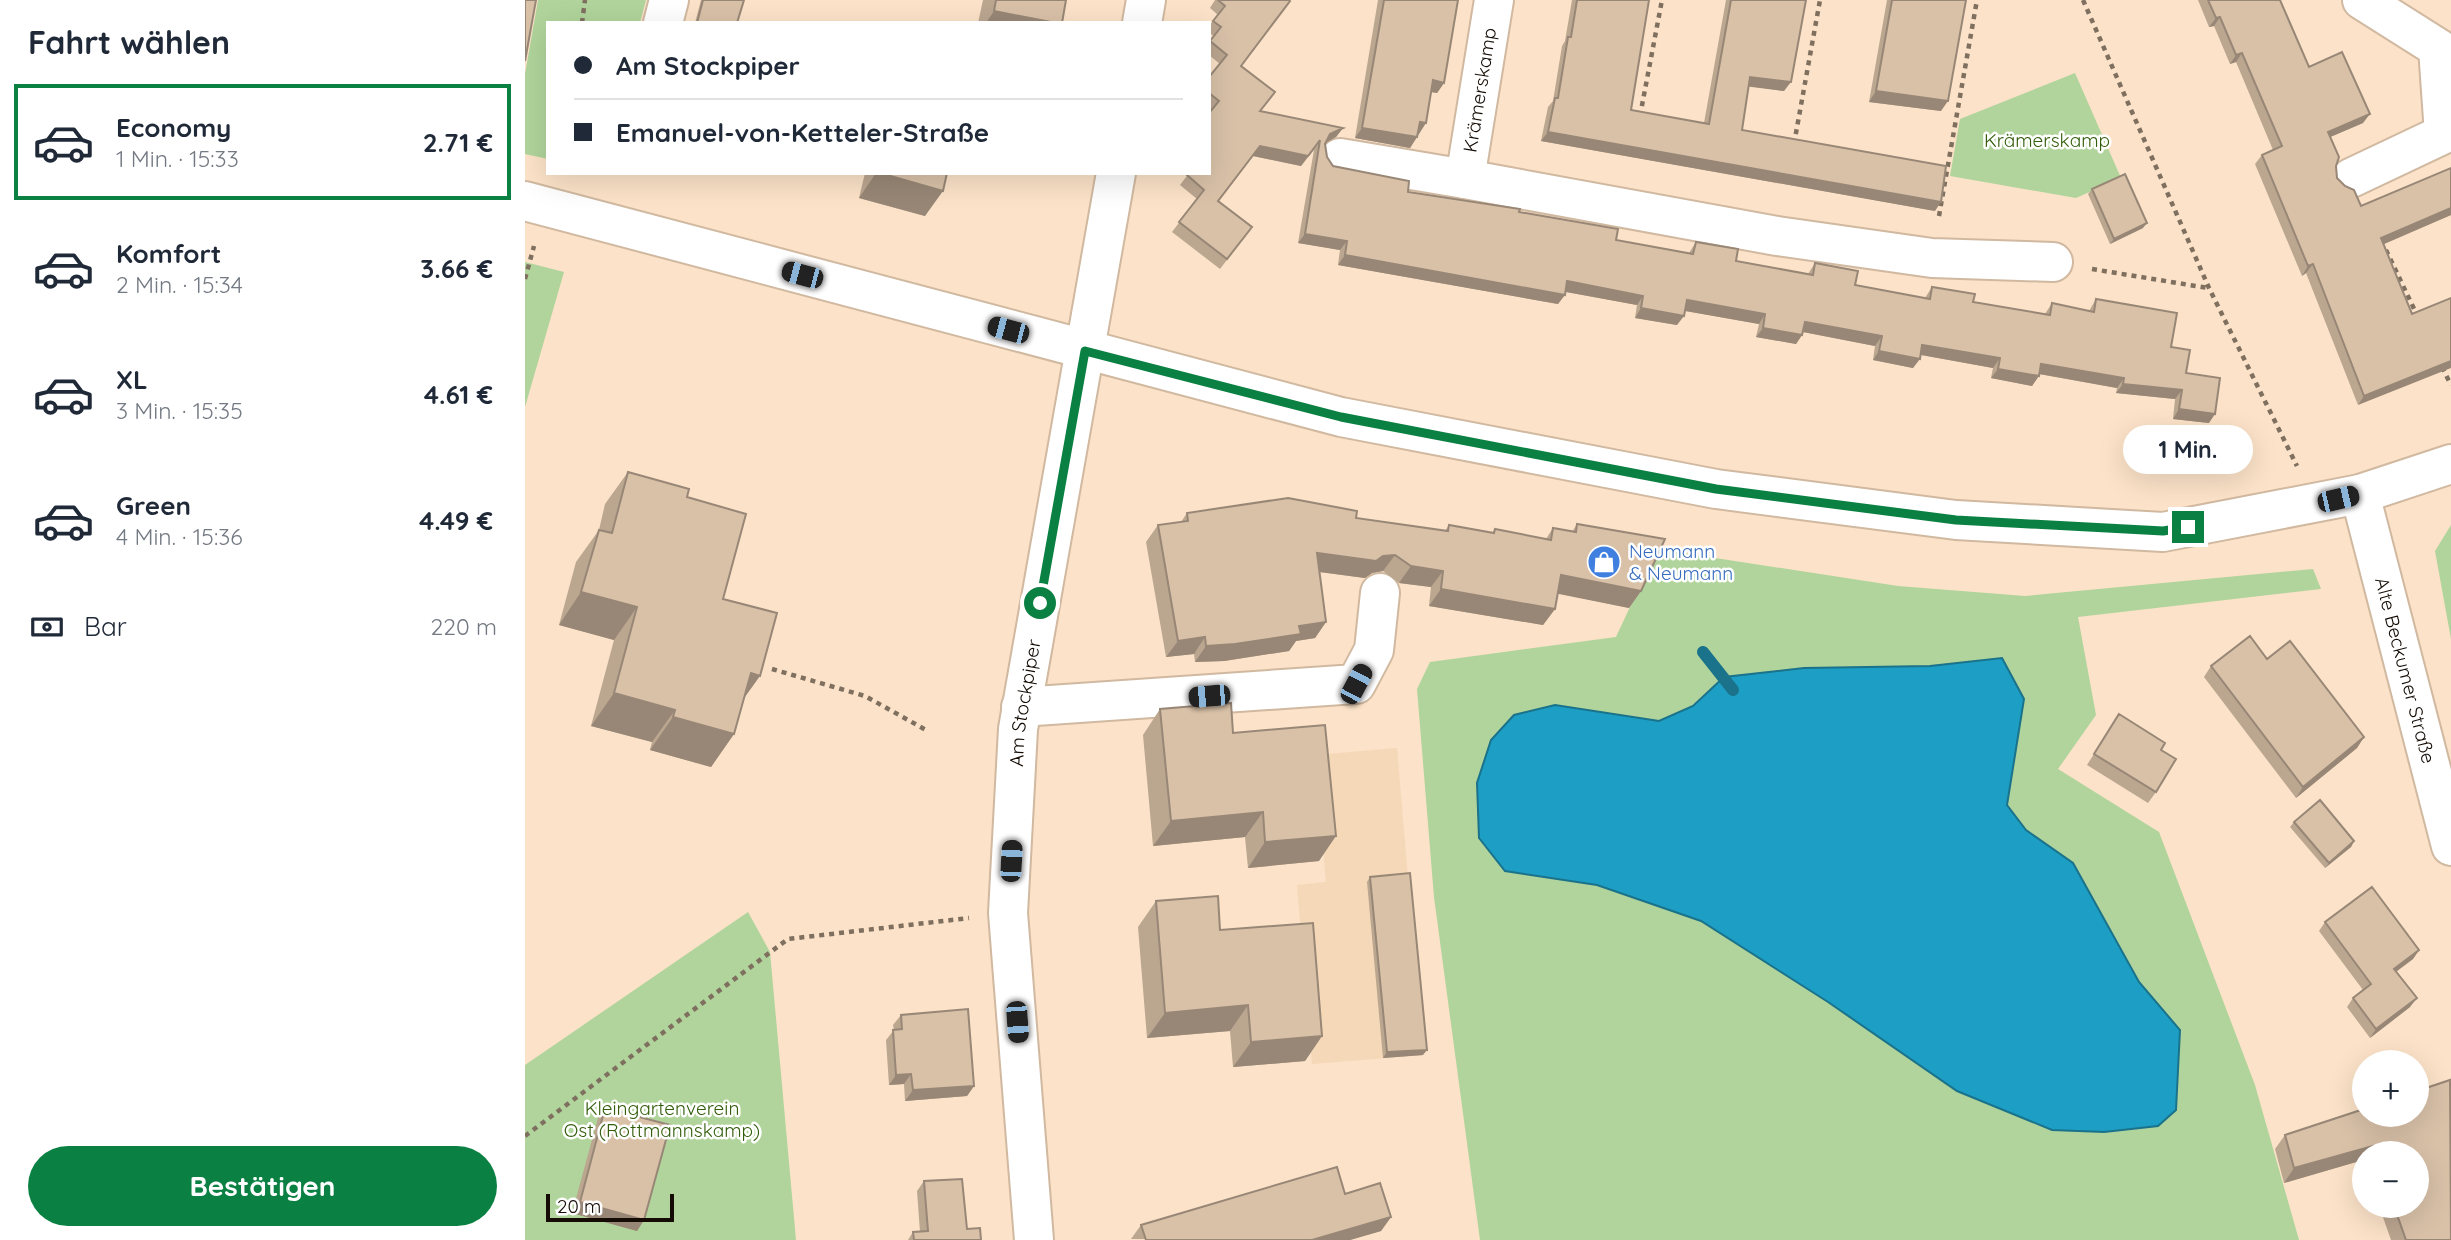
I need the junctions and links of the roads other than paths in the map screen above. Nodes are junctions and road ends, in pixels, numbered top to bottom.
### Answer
1 (669, 0) edge
2 (1146, 0) edge
3 (1494, 0) edge
4 (2362, 0) edge
5 (664, 21) edge
6 (1142, 21) edge
7 (1341, 158) dead end
8 (1116, 175) edge
9 (2351, 178) dead end
10 (1465, 179) junction
11 (525, 201) edge
12 (2053, 262) road end
13 (1085, 351) junction
14 (2451, 464) edge
15 (2360, 494) junction
16 (1380, 593) edge
17 (1021, 707) junction
18 (2451, 846) edge
19 (1034, 1240) edge

1 - 5 street
2 - 6 street
3 - 10 street, Krämerskamp
4 - 9 street
7 - 10 street, Krämerskamp
8 - 13 street, Am Stockpiper
10 - 12 street, Krämerskamp
11 - 13 street
13 - 15 street
13 - 17 street, Am Stockpiper
14 - 15 street
15 - 18 street, Alte Beckumer Straße
16 - 17 street
17 - 19 street, Am Stockpiper

